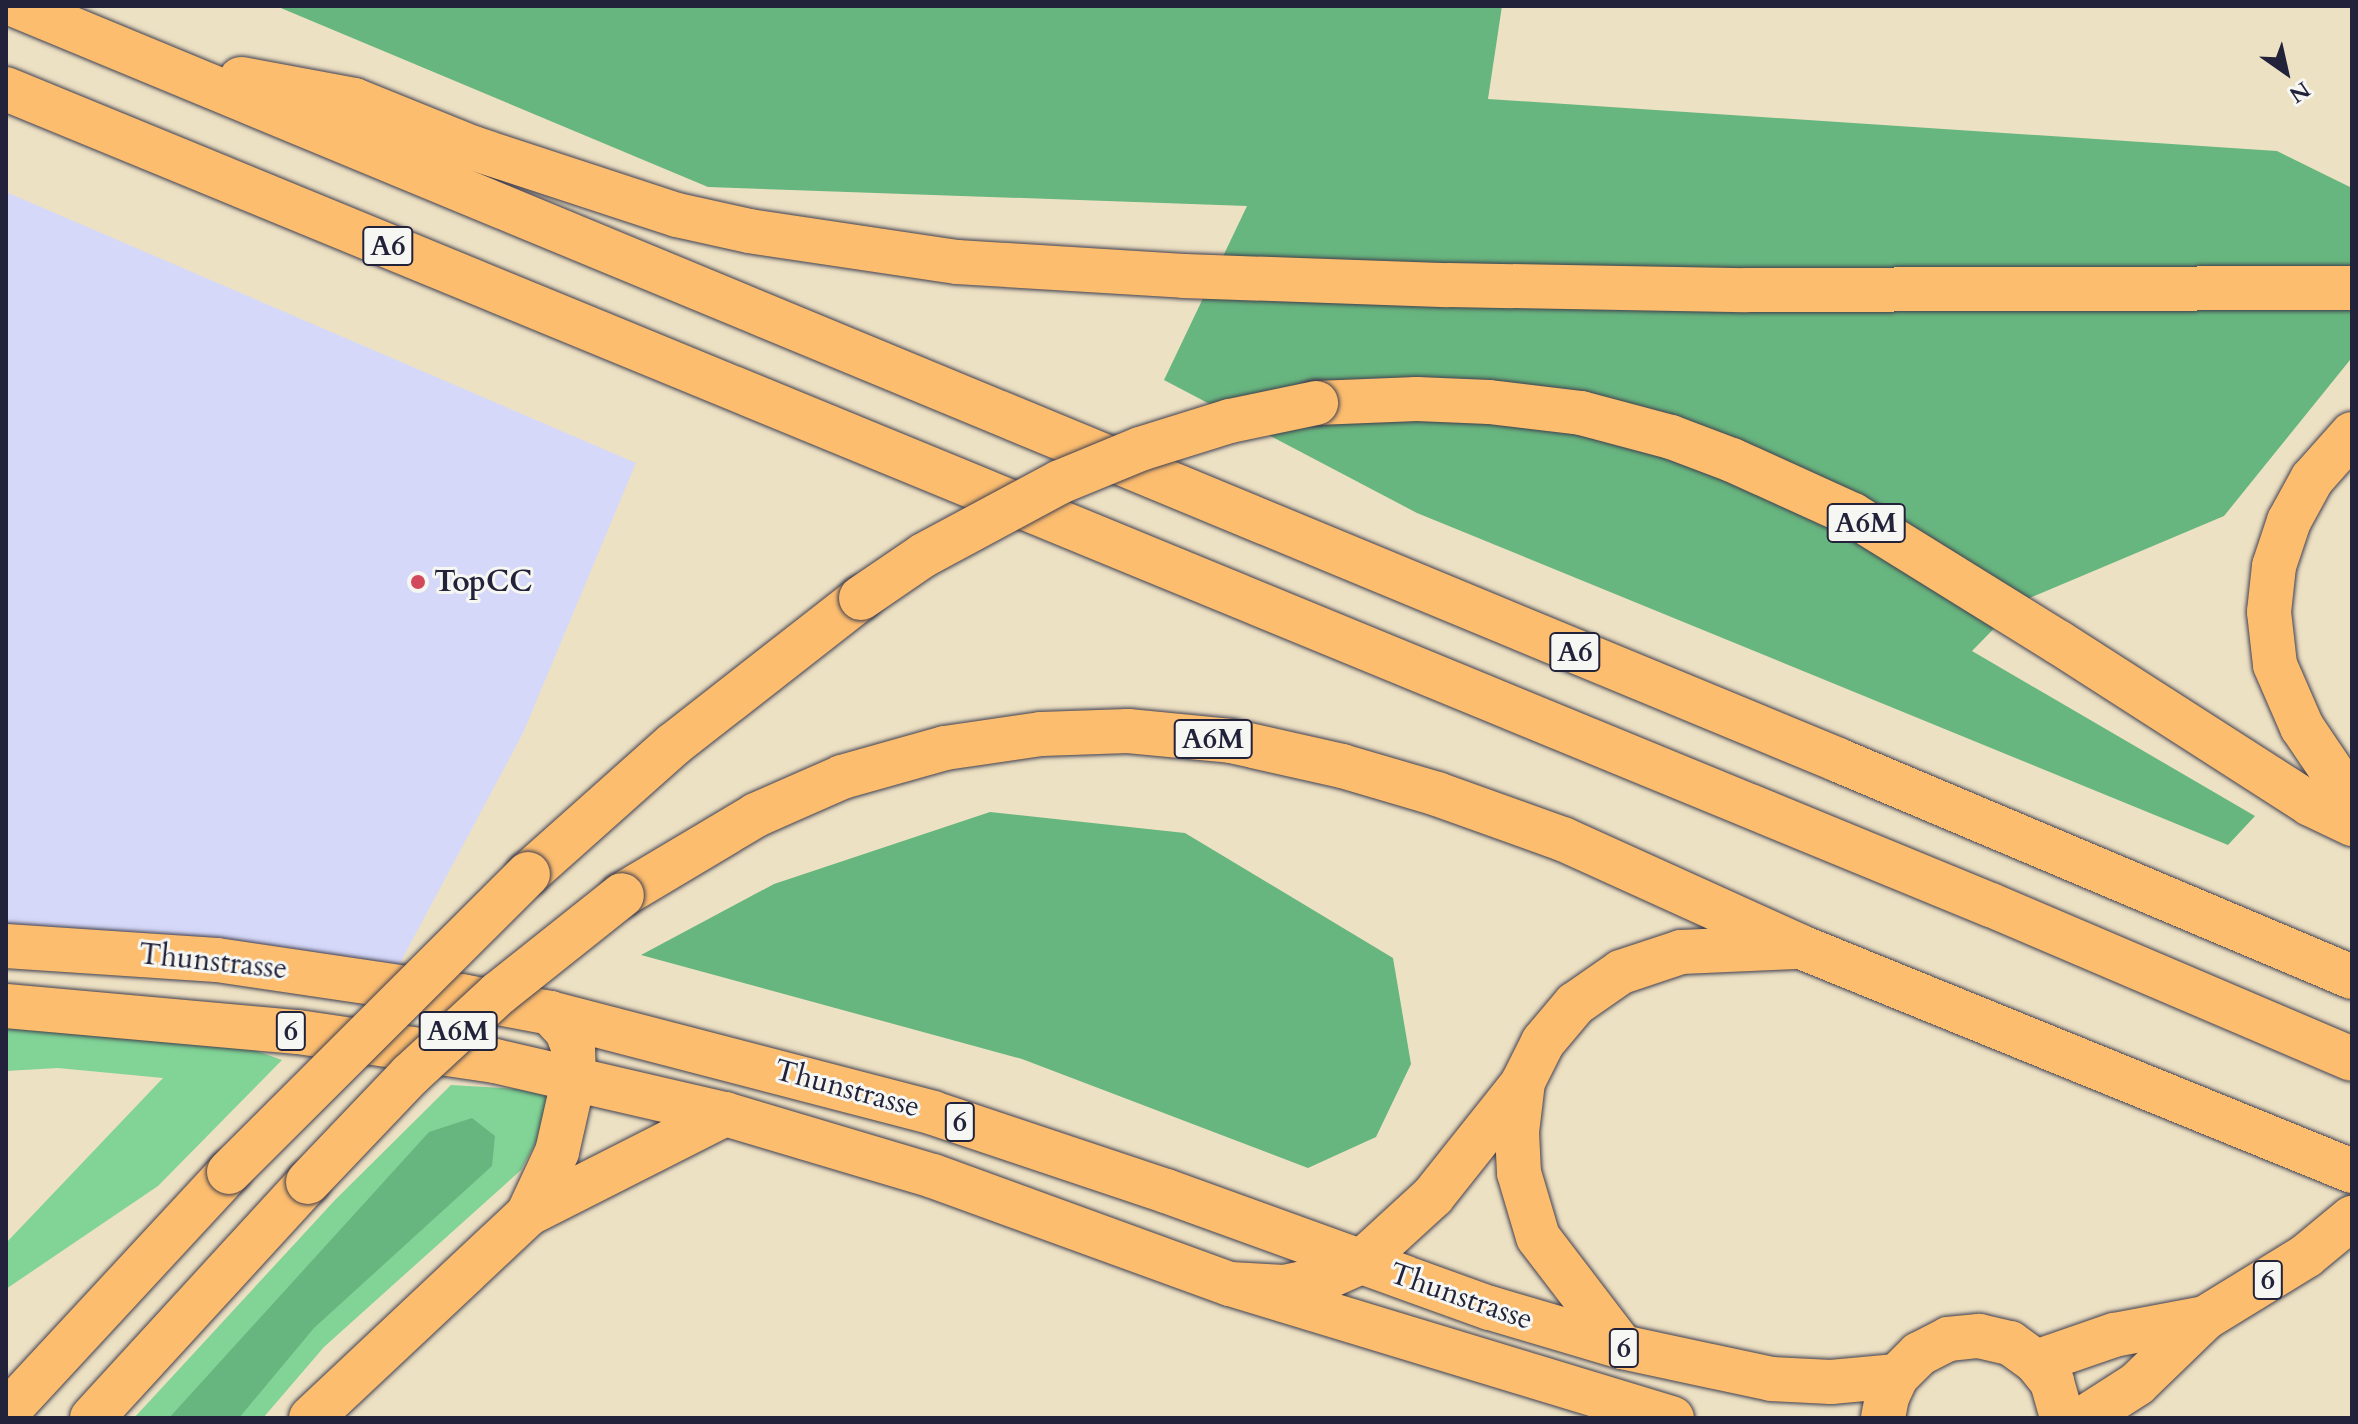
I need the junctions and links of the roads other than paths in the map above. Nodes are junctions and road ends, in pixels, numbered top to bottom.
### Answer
1 (17, 6) edge
2 (153, 63) junction
3 (6, 89) edge
4 (2352, 288) edge
5 (2352, 434) edge
6 (2352, 801) edge
7 (2352, 824) edge
8 (6, 946) edge
9 (1801, 947) junction
10 (2352, 977) edge
11 (6, 1006) edge
12 (550, 1013) junction
13 (2352, 1059) edge
14 (574, 1077) junction
15 (1523, 1082) junction
16 (725, 1114) junction
17 (2352, 1171) edge
18 (528, 1214) junction
19 (2340, 1229) edge
20 (1361, 1262) junction
21 (1230, 1284) junction
22 (2205, 1318) junction
23 (1622, 1347) junction
24 (2036, 1362) junction
25 (1897, 1376) junction
26 (6, 1413) edge
27 (92, 1418) edge
28 (311, 1418) edge
29 (1672, 1418) edge
30 (1883, 1418) edge
31 (2062, 1418) edge
32 (2084, 1418) edge

1 - 2 main road, A6
2 - 4 main road
2 - 10 main road, A6
3 - 13 main road, A6
5 - 6 main road
7 - 26 main road, A6M, bridge
8 - 12 main road, Thunstrasse / 6
9 - 15 main road
9 - 17 main road
9 - 27 main road, A6M, bridge
11 - 14 main road, Thunstrasse / 6
12 - 14 main road
12 - 20 main road, Thunstrasse / 6
14 - 16 main road, Thunstrasse / 6
14 - 18 main road
15 - 20 main road
15 - 23 main road
16 - 18 main road
16 - 21 main road, Thunstrasse / 6
18 - 28 main road
19 - 22 main road, 6
20 - 21 main road
20 - 23 main road, Thunstrasse / 6
21 - 29 main road, Thunstrasse / 6
22 - 24 main road, 6
22 - 32 main road, 6
23 - 25 main road, Thunstrasse / 6
24 - 25 main road
24 - 31 main road
25 - 30 main road

